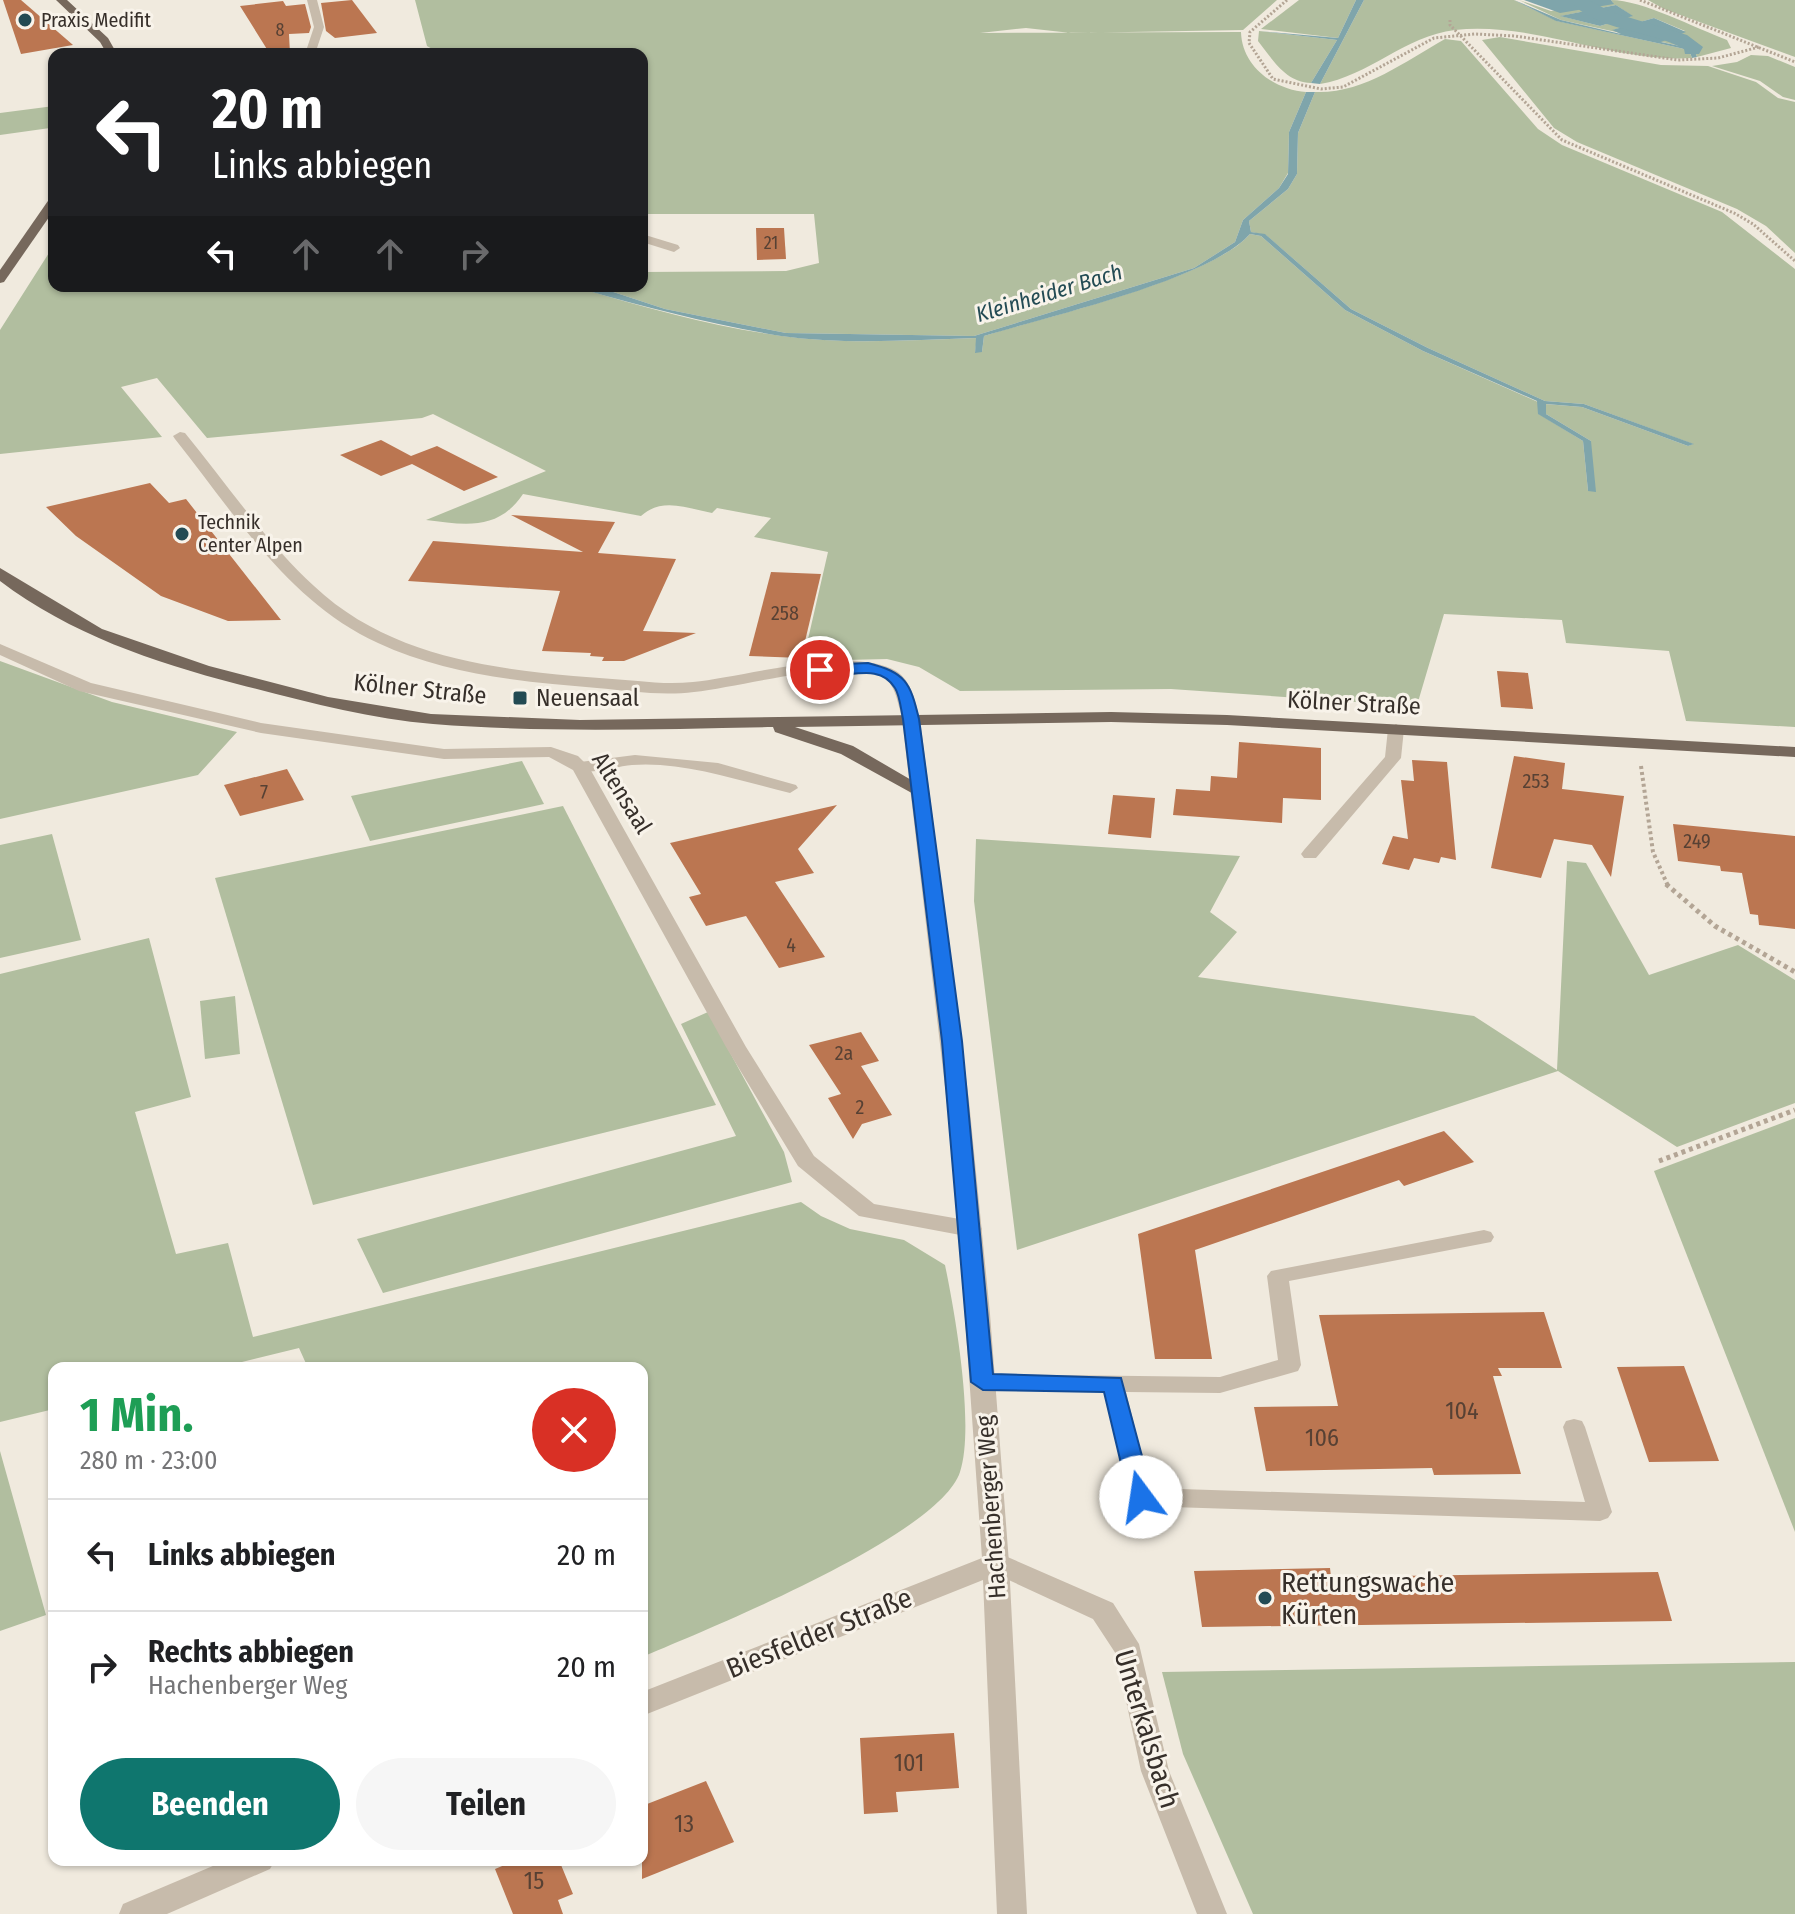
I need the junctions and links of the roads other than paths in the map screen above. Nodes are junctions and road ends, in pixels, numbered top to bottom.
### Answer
1 (61, 0) edge
2 (312, 0) edge
3 (109, 48) edge
4 (313, 48) edge
5 (48, 210) edge
6 (648, 240) edge
7 (674, 248) dead end
8 (0, 279) edge
9 (180, 436) dead end
10 (0, 573) edge
11 (0, 649) edge
12 (911, 719) junction
13 (762, 722) junction
14 (1396, 729) junction
15 (1795, 752) edge
16 (580, 767) junction
17 (790, 788) dead end
18 (919, 792) junction
19 (1310, 854) dead end
20 (971, 1229) junction
21 (1484, 1237) dead end
22 (983, 1382) junction
23 (1113, 1384) junction
24 (1574, 1427) dead end
25 (996, 1563) junction
26 (648, 1702) edge
27 (246, 1866) edge
28 (134, 1914) edge
29 (1012, 1914) edge
30 (1212, 1914) edge

1 - 3 main road
2 - 4 street
5 - 8 main road
6 - 7 street
9 - 12 street, Kölner Straße
10 - 13 main road, Kölner Straße
11 - 16 street, Altensaal
12 - 13 main road, Kölner Straße
12 - 14 main road, Kölner Straße
12 - 18 street, Hachenberger Weg
13 - 18 main road
14 - 15 main road, Kölner Straße
14 - 19 lane
16 - 17 lane
16 - 20 street, Altensaal
18 - 20 street, Hachenberger Weg
20 - 22 street, Hachenberger Weg
21 - 23 lane
22 - 23 lane
22 - 25 street, Hachenberger Weg
23 - 24 lane
25 - 26 street, Biesfelder Straße
25 - 29 street, Hachenberger Weg
25 - 30 street, Unterkalsbach
27 - 28 street

